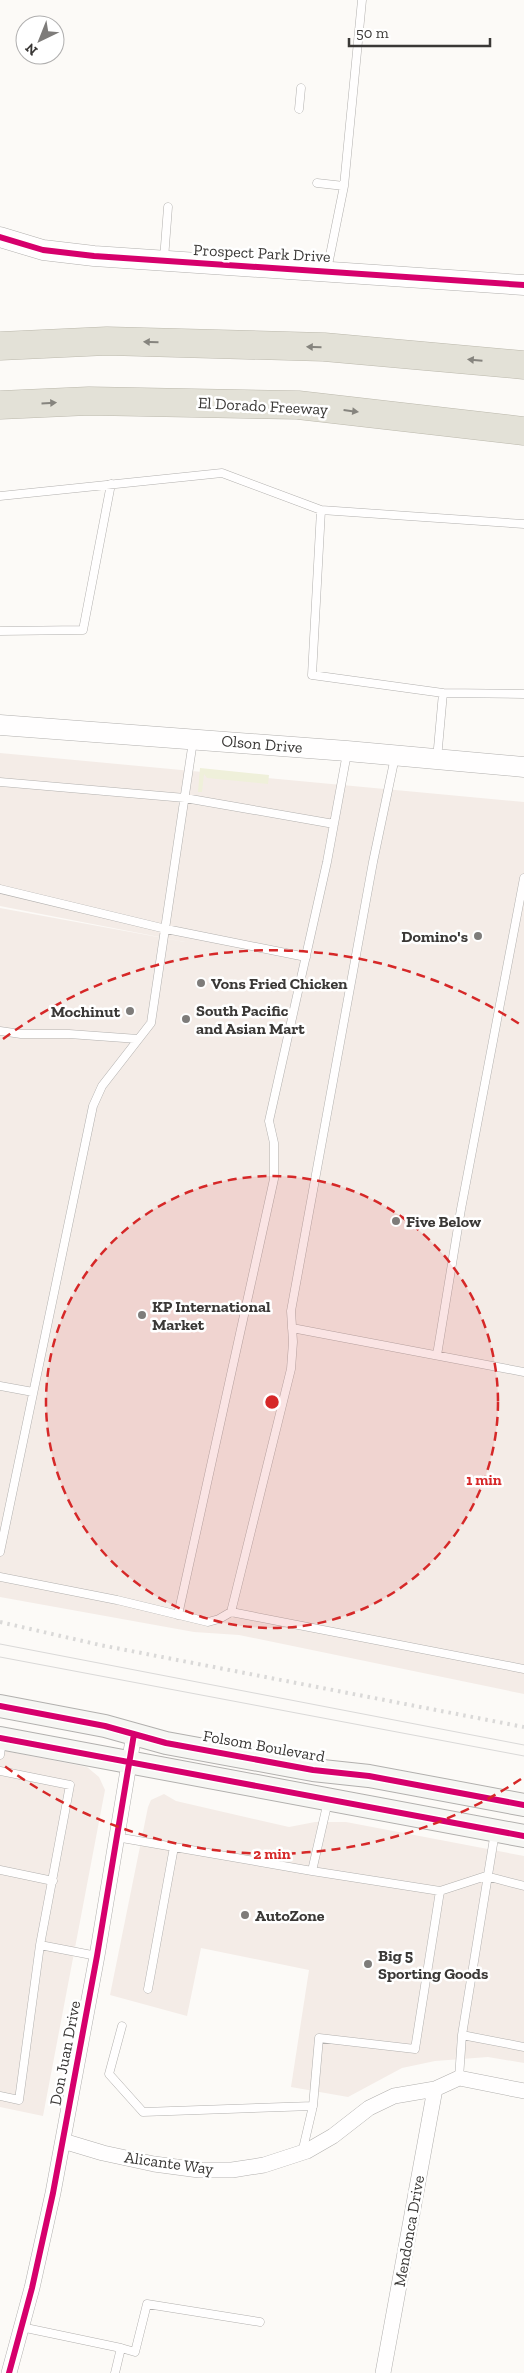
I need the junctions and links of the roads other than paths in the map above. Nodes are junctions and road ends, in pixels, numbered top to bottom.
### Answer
1 (362, 0) edge
2 (301, 88) dead end
3 (299, 109) dead end
4 (317, 183) dead end
5 (344, 186) junction
6 (168, 208) dead end
7 (0, 236) edge
8 (164, 261) junction
9 (327, 270) junction
10 (524, 285) edge
11 (0, 346) edge
12 (524, 365) edge
13 (0, 406) edge
14 (524, 431) edge
15 (111, 484) junction
16 (0, 496) edge
17 (321, 510) junction
18 (524, 524) edge
19 (0, 630) edge
20 (443, 693) junction
21 (524, 694) edge
22 (0, 725) edge
23 (193, 739) junction
24 (348, 751) junction
25 (395, 755) junction
26 (437, 759) junction
27 (524, 767) edge
28 (0, 782) edge
29 (185, 798) junction
30 (334, 824) junction
31 (524, 878) edge
32 (0, 889) edge
33 (166, 929) junction
34 (306, 957) junction
35 (0, 1031) edge
36 (138, 1039) junction
37 (292, 1328) junction
38 (437, 1355) junction
39 (524, 1372) edge
40 (0, 1386) edge
41 (33, 1392) junction
42 (0, 1552) edge
43 (0, 1577) edge
44 (231, 1612) junction
45 (178, 1615) junction
46 (524, 1669) edge
47 (0, 1706) edge
48 (134, 1734) junction
49 (1, 1744) edge
50 (130, 1762) junction
51 (0, 1770) edge
52 (329, 1799) junction
53 (524, 1805) edge
54 (495, 1830) junction
55 (524, 1836) edge
56 (116, 1837) junction
57 (174, 1847) junction
58 (0, 1870) edge
59 (312, 1871) junction
60 (486, 1876) junction
61 (53, 1881) junction
62 (524, 1886) edge
63 (440, 1891) junction
64 (40, 1945) junction
65 (97, 1956) junction
66 (148, 1989) dead end
67 (122, 2026) dead end
68 (462, 2035) junction
69 (524, 2047) edge
70 (459, 2078) junction
71 (435, 2089) junction
72 (524, 2091) edge
73 (0, 2096) edge
74 (313, 2106) junction
75 (62, 2141) junction
76 (302, 2153) junction
77 (260, 2322) dead end
78 (21, 2327) junction
79 (121, 2348) junction
80 (8, 2373) edge
81 (115, 2373) edge
82 (383, 2373) edge

1 - 5 lane
2 - 3 lane
4 - 5 lane
5 - 9 lane
6 - 8 lane
7 - 8 street, Prospect Park Drive
8 - 9 street, Prospect Park Drive
9 - 10 street, Prospect Park Drive
12 -> 11 highway
13 -> 14 highway, El Dorado Freeway
15 - 16 lane
15 - 17 lane
15 - 19 lane
17 - 18 lane
17 - 20 lane
20 - 21 lane
20 - 26 lane
22 - 23 street, Olson Drive
23 - 24 street, Olson Drive
23 - 29 lane
24 - 25 street, Olson Drive
24 - 30 lane
25 - 26 street, Olson Drive
25 - 37 lane
26 - 27 street, Olson Drive
28 - 29 lane
29 - 30 lane
29 - 33 lane
30 - 34 lane
31 - 38 lane
32 - 33 lane
33 - 34 lane
33 - 36 lane
34 - 45 lane
35 - 36 lane
36 - 41 lane
37 - 38 lane
37 - 44 lane
38 - 39 lane
40 - 41 lane
41 - 42 lane
43 - 45 lane
44 - 45 lane
44 - 46 lane
47 - 48 main road, Folsom Boulevard
48 - 50 street, Don Juan Drive
48 - 53 main road, Folsom Boulevard
49 - 50 main road
50 - 52 main road
50 - 56 street, Don Juan Drive
51 - 61 lane
52 - 54 main road
52 - 59 lane
54 - 55 main road
54 - 60 lane
56 - 57 lane
56 - 65 street, Don Juan Drive
57 - 59 lane
57 - 66 lane
58 - 61 lane
59 - 63 lane
60 - 62 lane
60 - 63 lane
60 - 68 lane
61 - 64 lane
63 - 74 lane
64 - 65 lane
64 - 73 lane
65 - 75 street, Don Juan Drive
67 - 74 lane
68 - 69 lane
68 - 70 lane
70 - 71 street, Alicante Way
70 - 72 street
71 - 76 street, Alicante Way
71 - 82 street, Mendonca Drive
74 - 76 lane
75 - 76 street, Alicante Way
75 - 78 street, Don Juan Drive
77 - 79 lane
78 - 79 lane
78 - 80 street, Don Juan Drive
79 - 81 lane

